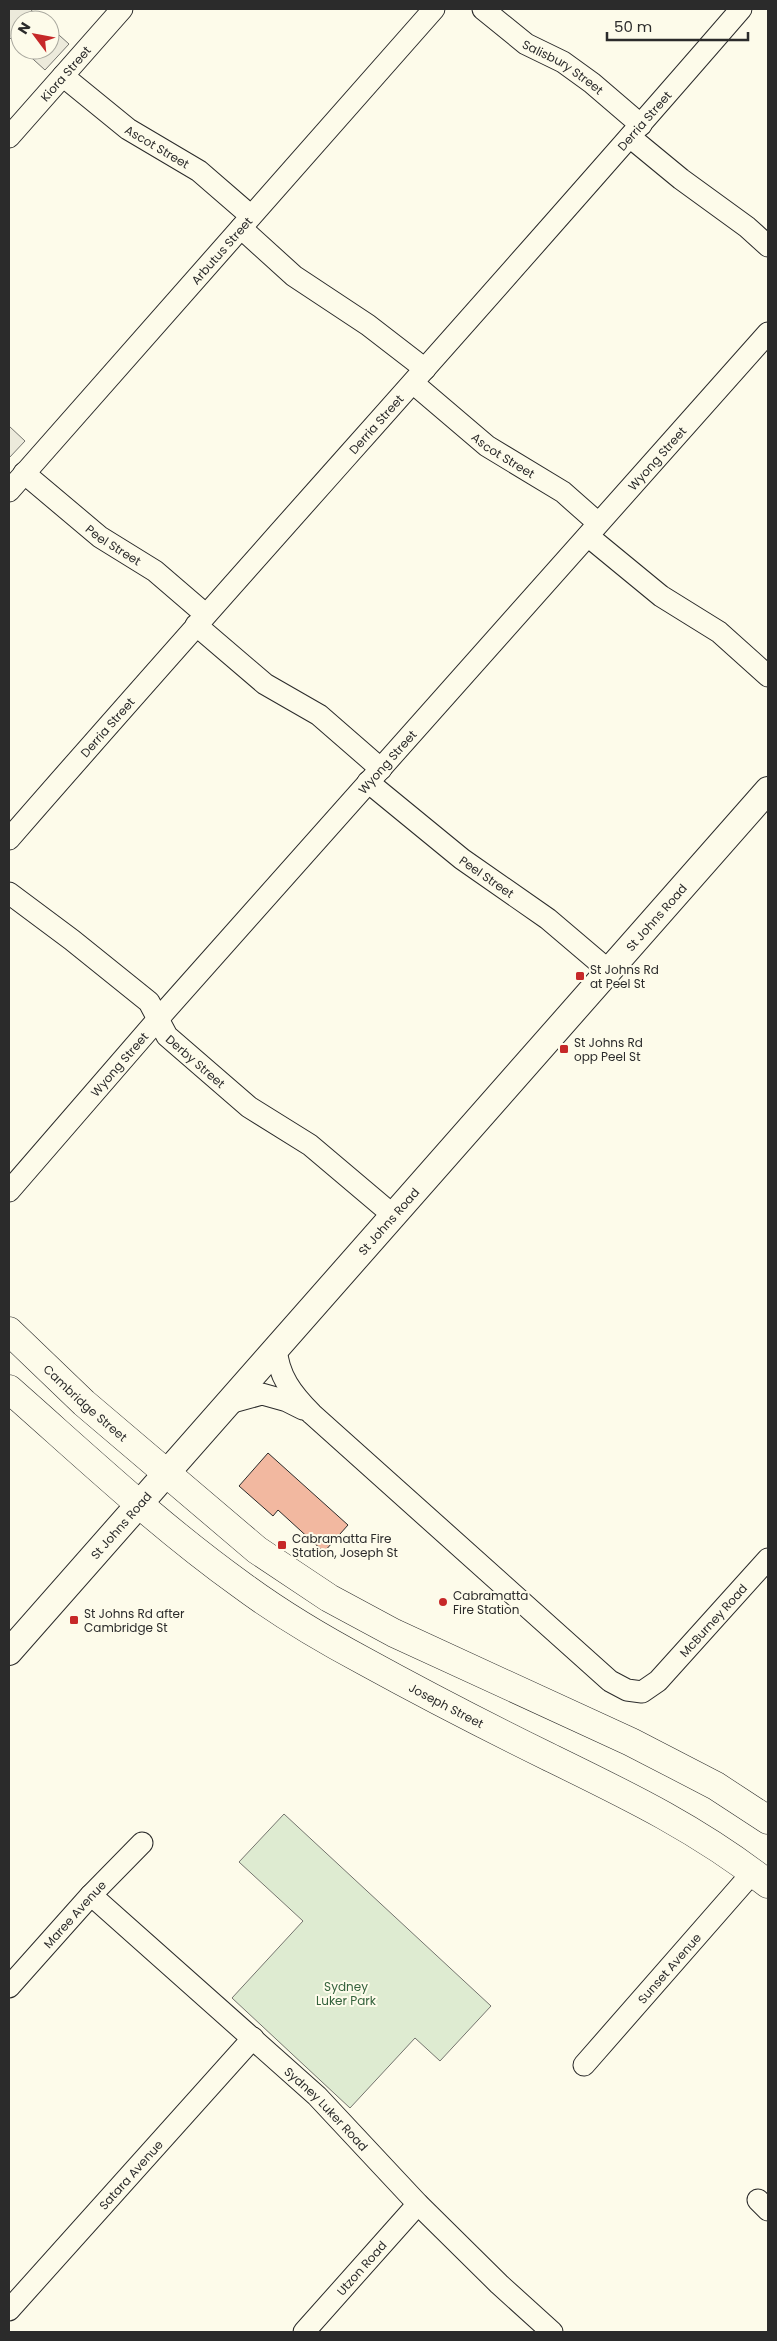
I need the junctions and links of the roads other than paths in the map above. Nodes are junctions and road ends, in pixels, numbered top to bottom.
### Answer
1 (122, 9) edge
2 (434, 9) edge
3 (483, 9) edge
4 (741, 9) edge
5 (63, 76) junction
6 (636, 131) junction
7 (9, 137) edge
8 (246, 222) junction
9 (768, 246) edge
10 (768, 333) edge
11 (419, 376) junction
12 (24, 473) junction
13 (9, 491) edge
14 (593, 529) junction
15 (201, 619) junction
16 (768, 676) edge
17 (375, 776) junction
18 (768, 790) edge
19 (9, 839) edge
20 (9, 893) edge
21 (608, 970) junction
22 (158, 1020) junction
23 (9, 1191) edge
24 (394, 1216) junction
25 (9, 1331) edge
26 (276, 1347) junction
27 (9, 1389) edge
28 (226, 1404) junction
29 (312, 1414) junction
30 (165, 1473) junction
31 (138, 1504) junction
32 (768, 1559) edge
33 (9, 1652) edge
34 (768, 1820) edge
35 (142, 1843) dead end
36 (760, 1878) edge
37 (91, 1895) junction
38 (9, 1987) edge
39 (253, 2038) junction
40 (584, 2065) dead end
41 (418, 2204) junction
42 (9, 2310) edge
43 (304, 2332) edge
44 (552, 2332) edge

1 - 5 street, Kiora Street
2 - 8 street, Arbutus Street
3 - 6 street, Salisbury Street
4 - 6 street, Derria Street
5 - 7 street, Kiora Street
5 - 8 street, Ascot Street
6 - 9 street, Salisbury Street
6 - 11 street, Derria Street
8 - 11 street, Ascot Street
8 - 12 street, Arbutus Street
10 - 14 street, Wyong Street
11 - 14 street, Ascot Street
11 - 15 street, Derria Street
12 - 13 street, Arbutus Street
12 - 15 street, Peel Street
14 - 16 street, Ascot Street
14 - 17 street, Wyong Street
15 - 17 street, Peel Street
15 - 19 street, Derria Street
17 - 21 street, Peel Street
17 - 22 street, Wyong Street
18 - 21 main road, St Johns Road
20 - 22 street, Derby Street
21 - 24 main road, St Johns Road
22 - 23 street, Wyong Street
22 - 24 street, Derby Street
24 - 26 main road, St Johns Road
25 - 30 highway, Cambridge Street
26 - 28 main road, St Johns Road
26 - 29 street
27 - 31 highway
28 - 29 street
28 - 30 main road, St Johns Road
29 - 32 street, McBurney Road
30 - 31 main road, St Johns Road
30 - 34 highway
31 - 33 main road, St Johns Road
31 - 36 highway, Joseph Street
35 - 37 street, Maree Avenue
36 - 40 street, Sunset Avenue
37 - 38 street, Maree Avenue
37 - 39 street, Sydney Luker Road
39 - 41 street, Sydney Luker Road
39 - 42 street, Satara Avenue
41 - 43 street, Utzon Road
41 - 44 street, Sydney Luker Road

